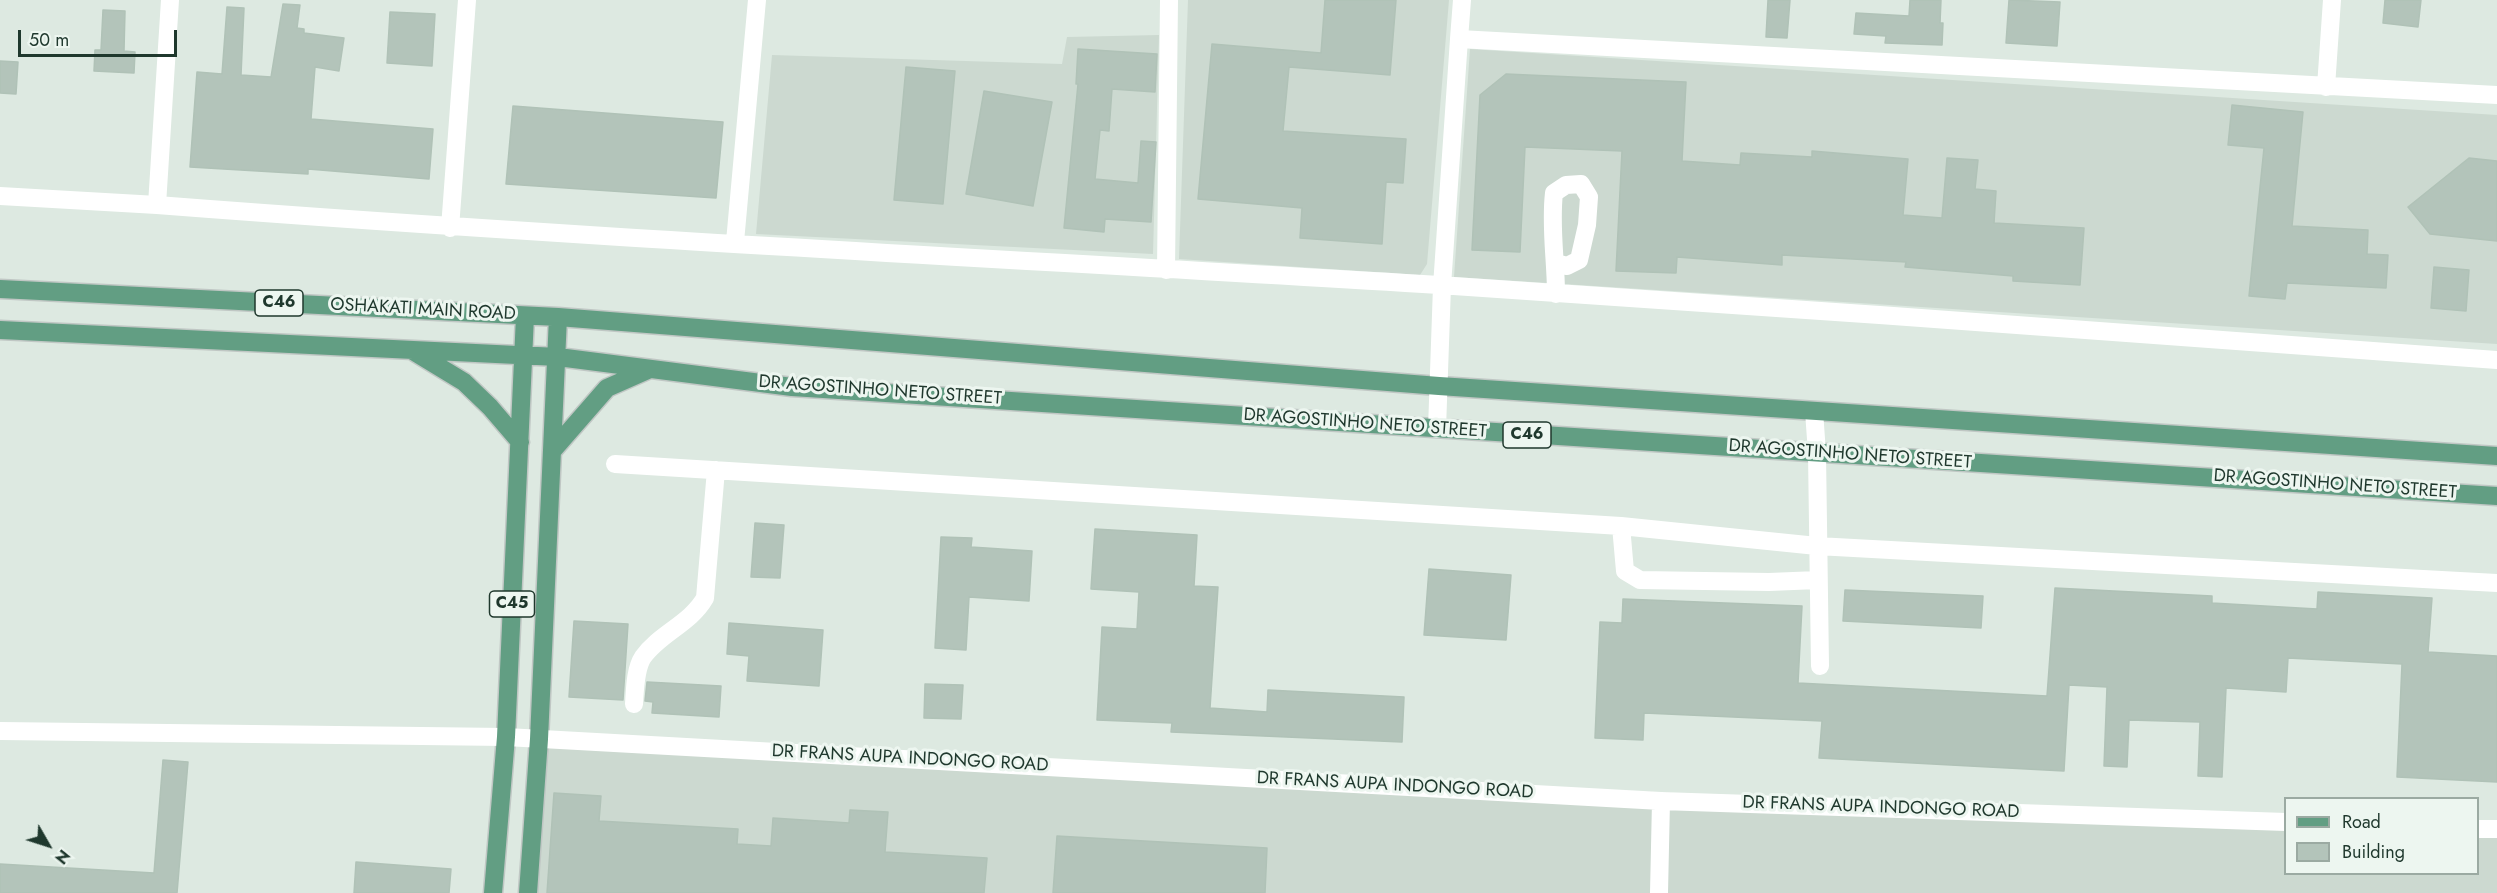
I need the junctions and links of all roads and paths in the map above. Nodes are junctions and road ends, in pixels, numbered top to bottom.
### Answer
1 (170, 0) edge
2 (467, 0) edge
3 (757, 0) edge
4 (1169, 0) edge
5 (1462, 0) edge
6 (2332, 0) edge
7 (1459, 39) junction
8 (2326, 87) junction
9 (2497, 95) edge
10 (0, 196) edge
11 (158, 206) junction
12 (450, 228) junction
13 (735, 242) junction
14 (1556, 263) dead end
15 (1166, 270) junction
16 (1442, 286) junction
17 (0, 289) edge
18 (1556, 294) junction
19 (525, 316) junction
20 (558, 317) junction
21 (0, 330) edge
22 (410, 350) junction
23 (524, 355) junction
24 (558, 357) junction
25 (2497, 360) edge
26 (651, 369) junction
27 (1439, 386) junction
28 (1814, 411) junction
29 (1437, 429) junction
30 (520, 442) junction
31 (553, 450) junction
32 (1817, 453) junction
33 (2497, 456) edge
34 (615, 464) dead end
35 (716, 470) junction
36 (2497, 496) edge
37 (1621, 526) junction
38 (1817, 546) junction
39 (1818, 580) junction
40 (2497, 583) edge
41 (1820, 666) dead end
42 (634, 704) dead end
43 (0, 731) edge
44 (506, 737) junction
45 (539, 739) junction
46 (1662, 801) junction
47 (2284, 822) edge
48 (2479, 829) edge
49 (2497, 829) edge
50 (493, 893) edge
51 (528, 893) edge
52 (1659, 893) edge

1 - 11 street
2 - 12 street
3 - 13 street
4 - 15 street
5 - 7 street
6 - 8 street
7 - 8 street
7 - 16 street
8 - 9 street
10 - 11 street
11 - 12 street
12 - 13 street
13 - 15 street
14 - 18 street
15 - 16 street
16 - 18 street
16 - 27 street
17 - 19 main road, OSHAKATI MAIN ROAD / C46
18 - 25 street
19 - 20 main road, OSHAKATI MAIN ROAD / C46
19 - 23 main road, C45
20 - 24 main road, C45
20 - 27 main road, C46
21 - 22 main road, C46
22 - 23 main road, C46
22 - 30 main road
23 - 24 main road, C46
23 - 30 main road, C45
24 - 26 main road, DR AGOSTINHO NETO STREET / C46
24 - 31 main road, C45
26 - 29 main road, DR AGOSTINHO NETO STREET / C46
26 - 31 main road
27 - 28 main road, C46
27 - 29 street
28 - 32 street
28 - 33 main road, C46
29 - 32 main road, DR AGOSTINHO NETO STREET / C46
30 - 44 main road, C45
31 - 45 main road, C45
32 - 36 main road, DR AGOSTINHO NETO STREET / C46
32 - 38 street
34 - 35 street
35 - 37 street
35 - 42 street
37 - 38 street
37 - 39 street
38 - 39 street
38 - 40 street
39 - 41 street
43 - 44 street, DR FRANS AUPA INDONGO ROAD
44 - 45 street, DR FRANS AUPA INDONGO ROAD
44 - 50 main road, C45
45 - 46 street, DR FRANS AUPA INDONGO ROAD
45 - 51 main road, C45
46 - 47 street, DR FRANS AUPA INDONGO ROAD
46 - 52 street
48 - 49 street

